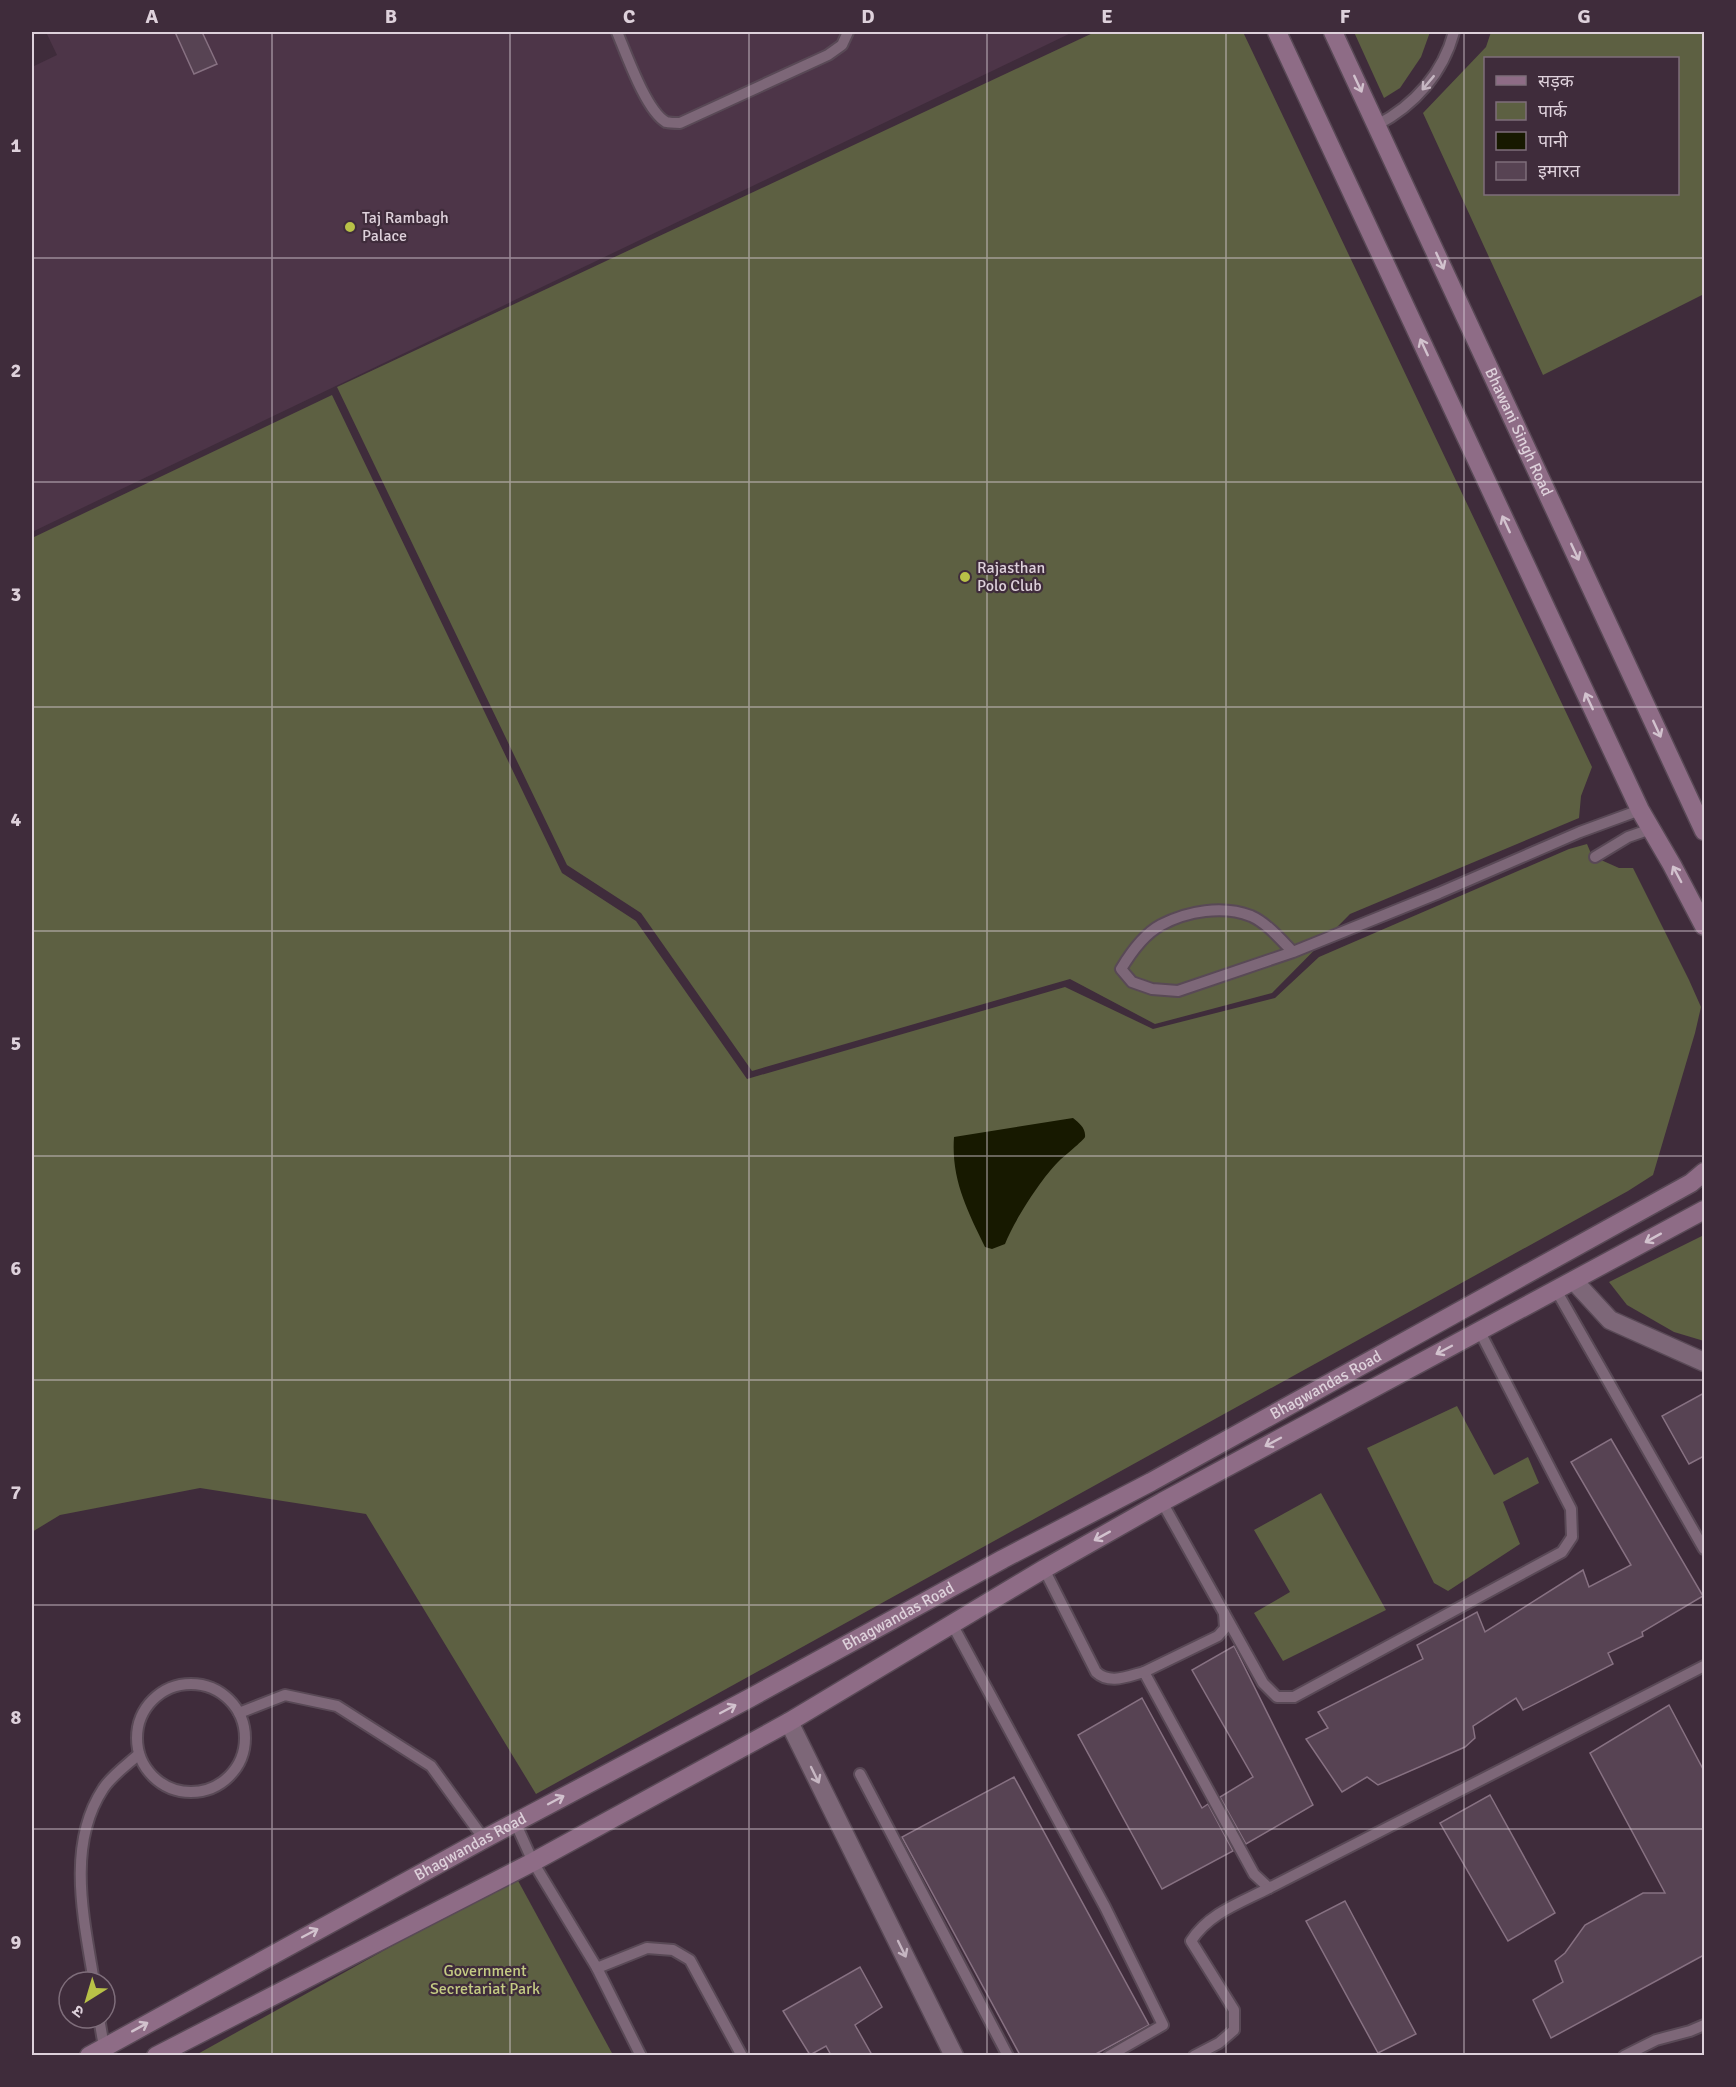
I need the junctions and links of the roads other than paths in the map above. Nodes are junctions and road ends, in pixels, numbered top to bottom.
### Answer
1 (617, 32) edge
2 (848, 32) edge
3 (1277, 32) edge
4 (1333, 32) edge
5 (1454, 32) edge
6 (1377, 125) junction
7 (1640, 810) junction
8 (1651, 829) junction
9 (1704, 831) edge
10 (1595, 857) dead end
11 (1704, 926) edge
12 (1293, 952) junction
13 (1704, 1172) edge
14 (1704, 1210) edge
15 (1574, 1281) junction
16 (1556, 1290) junction
17 (1479, 1330) junction
18 (1704, 1362) edge
19 (1162, 1502) junction
20 (1704, 1549) edge
21 (1044, 1569) junction
22 (1224, 1613) junction
23 (952, 1624) junction
24 (1704, 1666) edge
25 (1144, 1672) junction
26 (239, 1713) junction
27 (789, 1722) junction
28 (139, 1754) junction
29 (860, 1774) dead end
30 (515, 1822) junction
31 (484, 1839) junction
32 (533, 1862) junction
33 (1269, 1888) junction
34 (597, 1968) junction
35 (92, 1970) edge
36 (1704, 2025) edge
37 (98, 2030) edge
38 (96, 2051) edge
39 (156, 2055) edge
40 (641, 2055) edge
41 (741, 2055) edge
42 (954, 2055) edge
43 (1008, 2055) edge
44 (1109, 2055) edge
45 (1194, 2055) edge
46 (1624, 2055) edge

1 - 2 lane
7 -> 3 street
4 -> 6 street, Bhawani Singh Road
5 -> 6 lane
6 -> 9 street, Bhawani Singh Road
7 - 8 street
7 - 12 lane
8 - 10 lane
11 -> 8 street
12 - 12 lane
30 -> 13 street, Bhagwandas Road
14 -> 15 street, Bhagwandas Road
15 - 16 street, Bhagwandas Road
15 - 18 street
16 - 17 street, Bhagwandas Road
16 - 20 lane
17 -> 19 street, Bhagwandas Road
17 - 22 lane
19 -> 21 street, Bhagwandas Road
19 - 22 lane
21 - 23 street, Bhagwandas Road
21 - 25 lane
22 - 25 lane
23 - 27 street, Bhagwandas Road
23 - 44 lane
24 - 33 lane
25 - 33 lane
26 - 28 lane
26 - 28 lane
26 - 31 lane
27 - 32 street, Bhagwandas Road
27 -> 42 street
28 - 35 lane
29 - 43 lane
30 - 31 street, Bhagwandas Road
30 - 32 lane
38 -> 31 street, Bhagwandas Road
32 - 34 lane
32 - 39 street, Bhagwandas Road
33 - 45 lane
34 - 40 lane
34 - 41 lane
36 - 46 lane
37 - 38 lane

